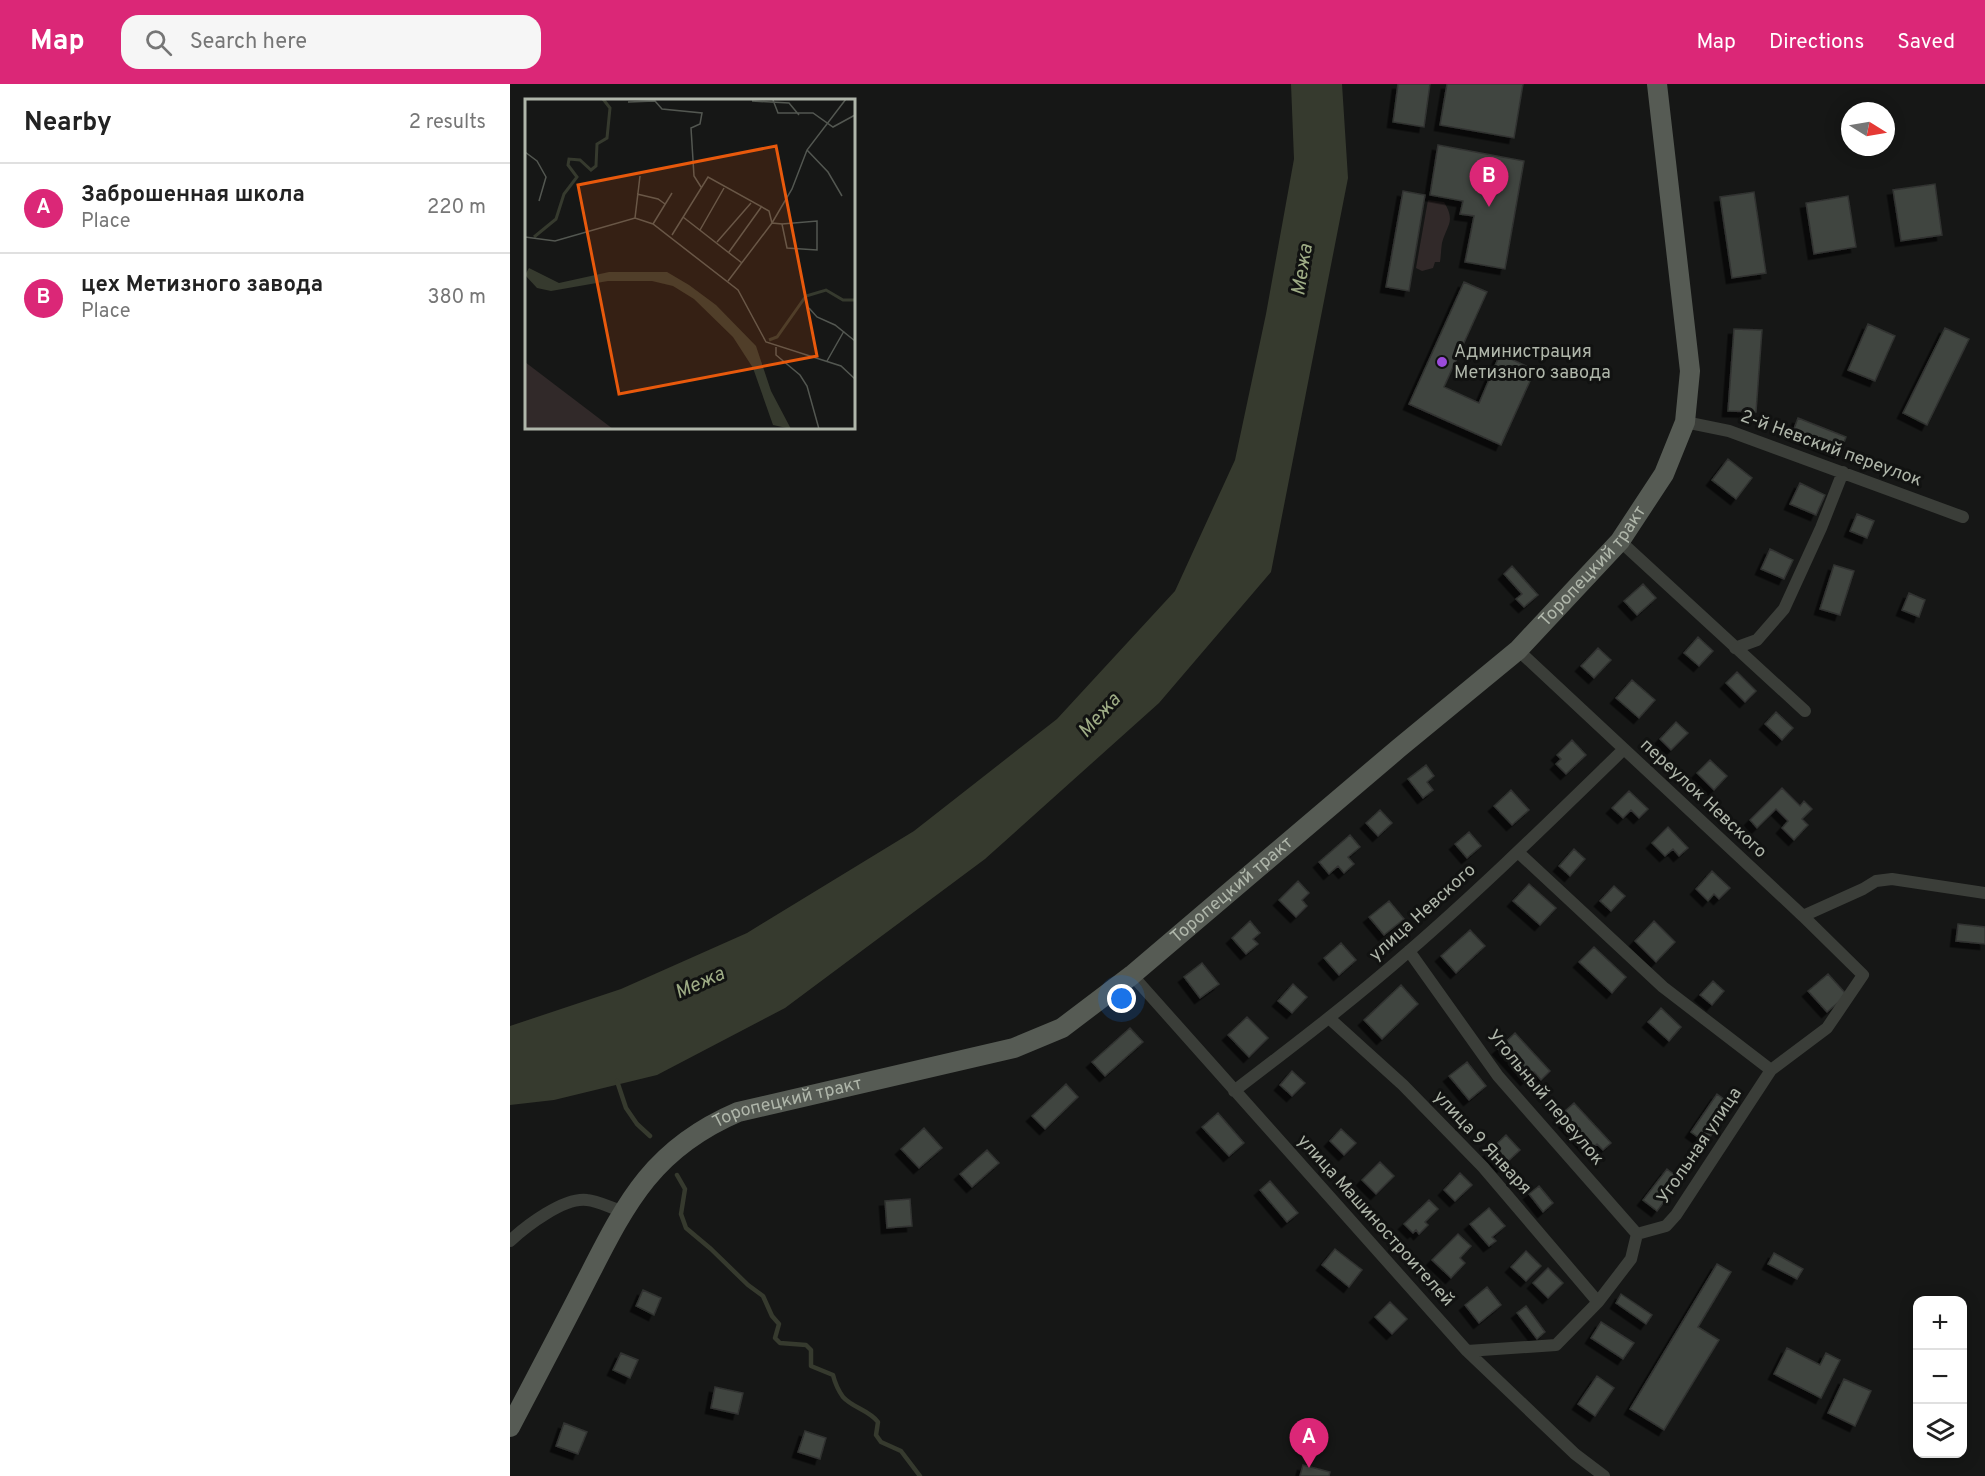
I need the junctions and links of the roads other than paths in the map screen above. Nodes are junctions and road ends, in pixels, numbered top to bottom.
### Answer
1 (1656, 84) edge
2 (1685, 422) junction
3 (1843, 472) junction
4 (1963, 517) dead end
5 (1620, 541) junction
6 (1736, 648) junction
7 (1518, 650) junction
8 (1805, 711) dead end
9 (1624, 749) junction
10 (1518, 852) junction
11 (1985, 893) edge
12 (1803, 916) junction
13 (1409, 951) junction
14 (1132, 975) junction
15 (1863, 975) joint
16 (1329, 1018) junction
17 (1771, 1070) junction
18 (1234, 1091) junction
19 (622, 1211) junction
20 (1637, 1234) junction
21 (510, 1241) edge
22 (1598, 1302) junction
23 (1467, 1351) junction
24 (510, 1427) edge
25 (1604, 1476) edge

1 - 2 main road, Торопецкий тракт
2 - 3 street, 2-й Невский переулок
2 - 5 main road, Торопецкий тракт
3 - 4 street, 2-й Невский переулок
3 - 6 street
5 - 6 street
5 - 7 main road, Торопецкий тракт
6 - 8 street
7 - 9 street, переулок Невского
7 - 14 main road, Торопецкий тракт
9 - 10 street, улица Невского
9 - 12 street, переулок Невского
10 - 13 street, улица Невского
10 - 17 street
11 - 12 street
12 - 15 street, переулок Невского
13 - 16 street, улица Невского
13 - 20 street, Угольный переулок
14 - 18 street, улица Машиностроителей
14 - 19 main road, Торопецкий тракт
15 - 17 street, Угольная улица
16 - 18 street, улица Невского
16 - 22 street, улица 9 Января
17 - 20 street, Угольная улица
18 - 23 street, улица Машиностроителей
19 - 21 street
19 - 24 main road, Торопецкий тракт
20 - 22 street
22 - 23 street
23 - 25 street, улица Машиностроителей

